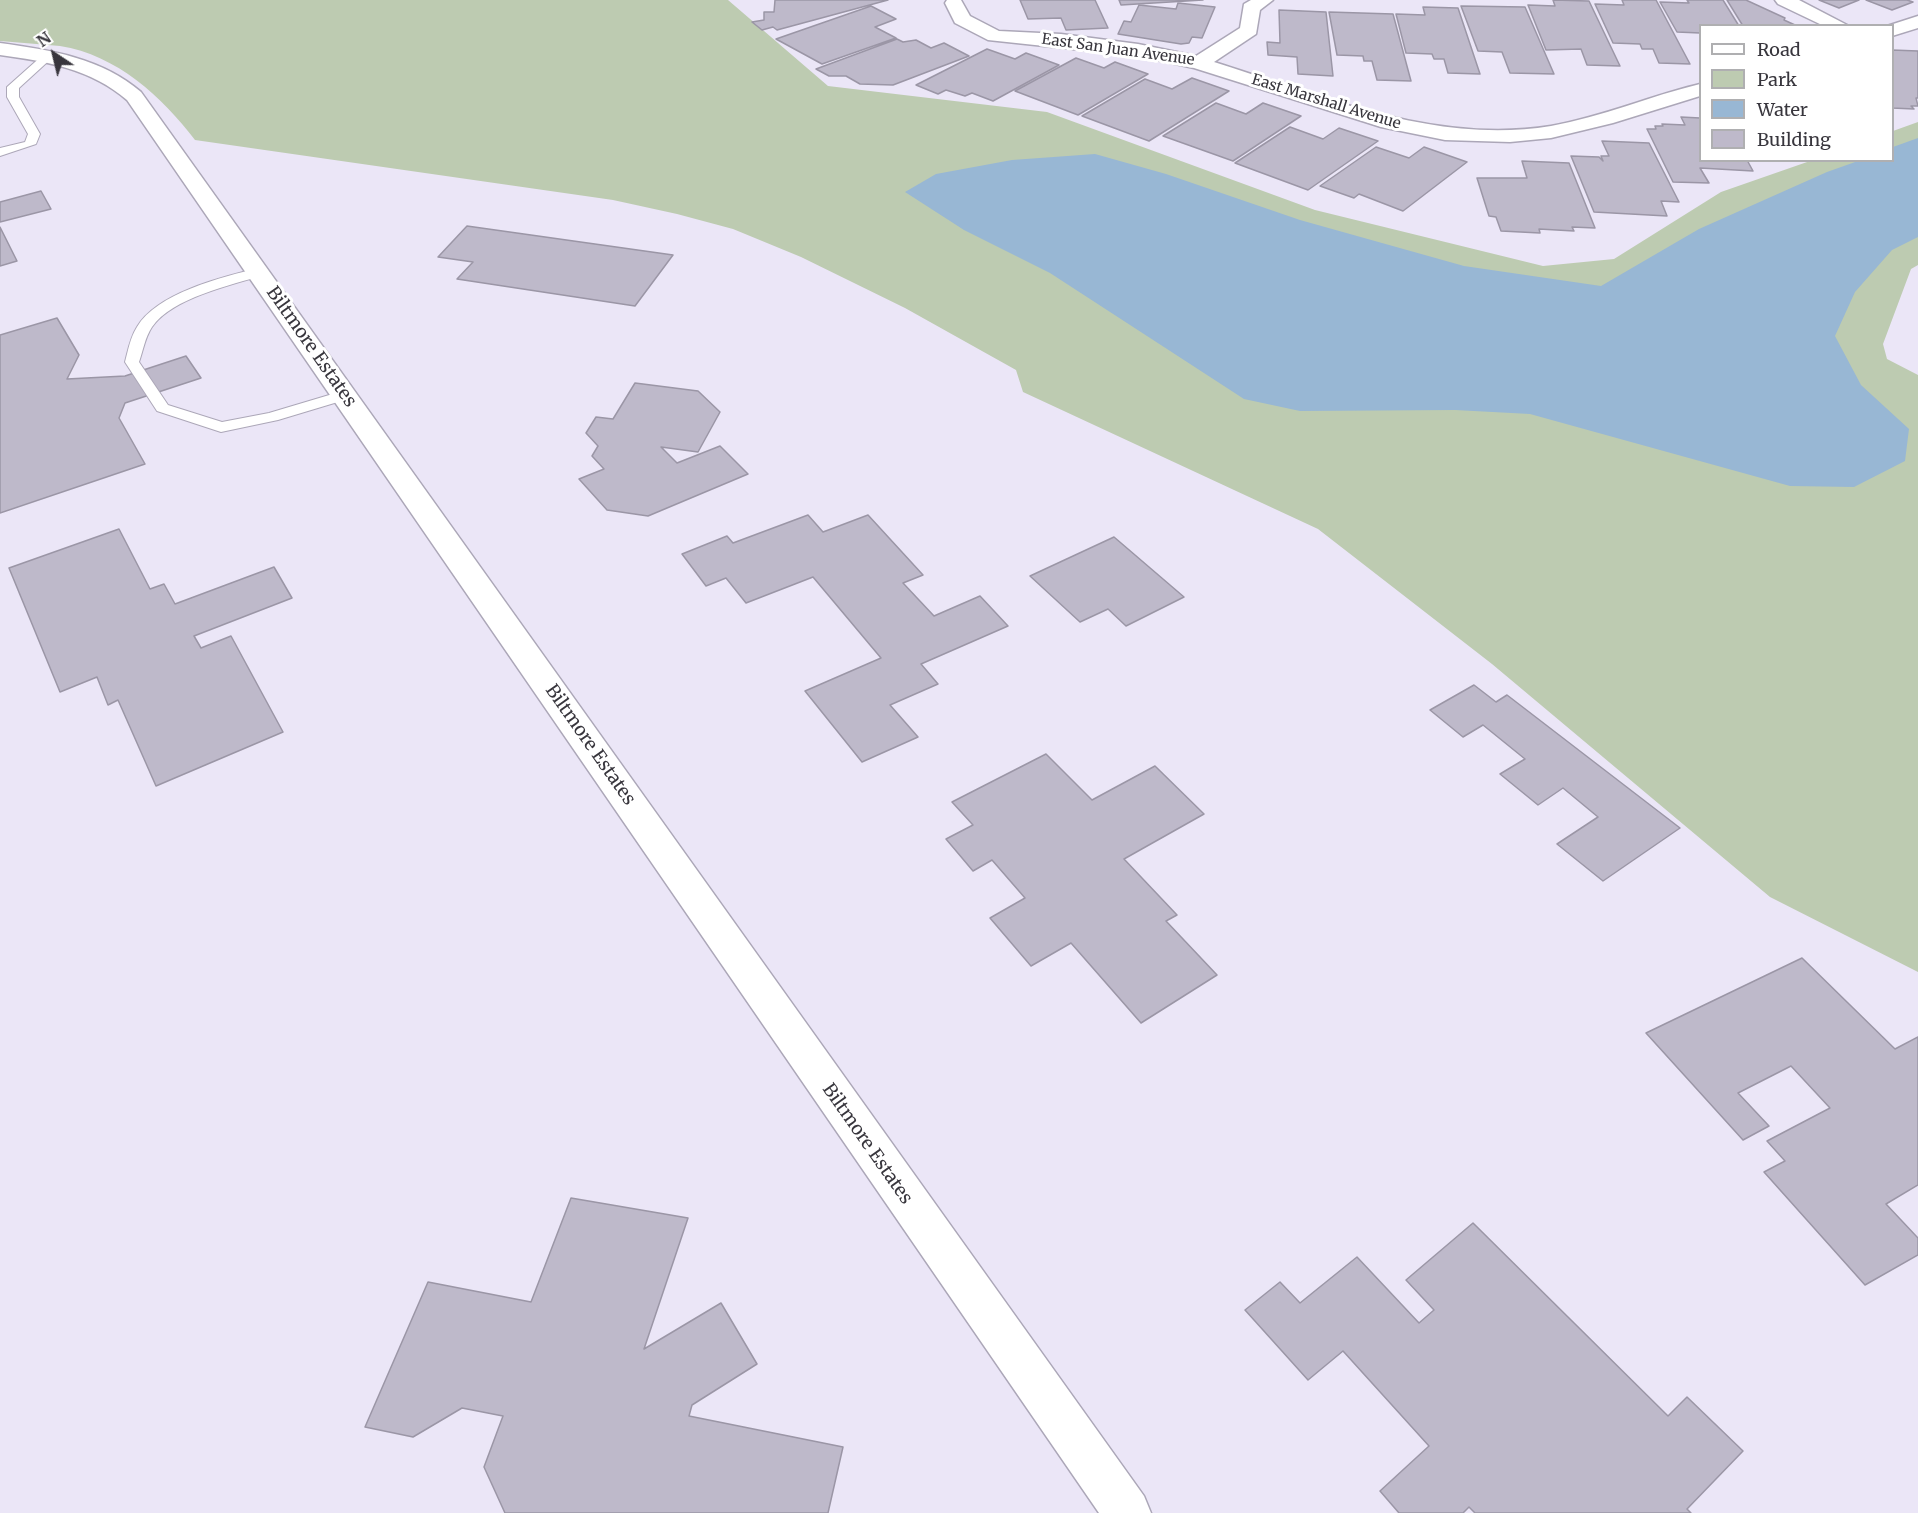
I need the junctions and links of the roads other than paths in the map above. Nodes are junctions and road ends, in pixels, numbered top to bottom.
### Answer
1 (1264, 0) edge
2 (1784, 0) edge
3 (954, 3) dead end
4 (1918, 22) edge
5 (1836, 24) edge
6 (1894, 30) edge
7 (0, 49) edge
8 (48, 56) junction
9 (1199, 63) junction
10 (1699, 91) edge
11 (0, 152) edge
12 (259, 272) junction
13 (346, 395) junction
14 (1127, 1513) edge

1 - 9 street, East San Juan Avenue
2 - 5 street
3 - 9 street, East San Juan Avenue
4 - 6 street
7 - 8 street, Biltmore Estates
8 - 11 lane
8 - 12 street, Biltmore Estates
9 - 10 street, East Marshall Avenue
12 - 13 street, Biltmore Estates
12 - 13 lane
13 - 14 street, Biltmore Estates

